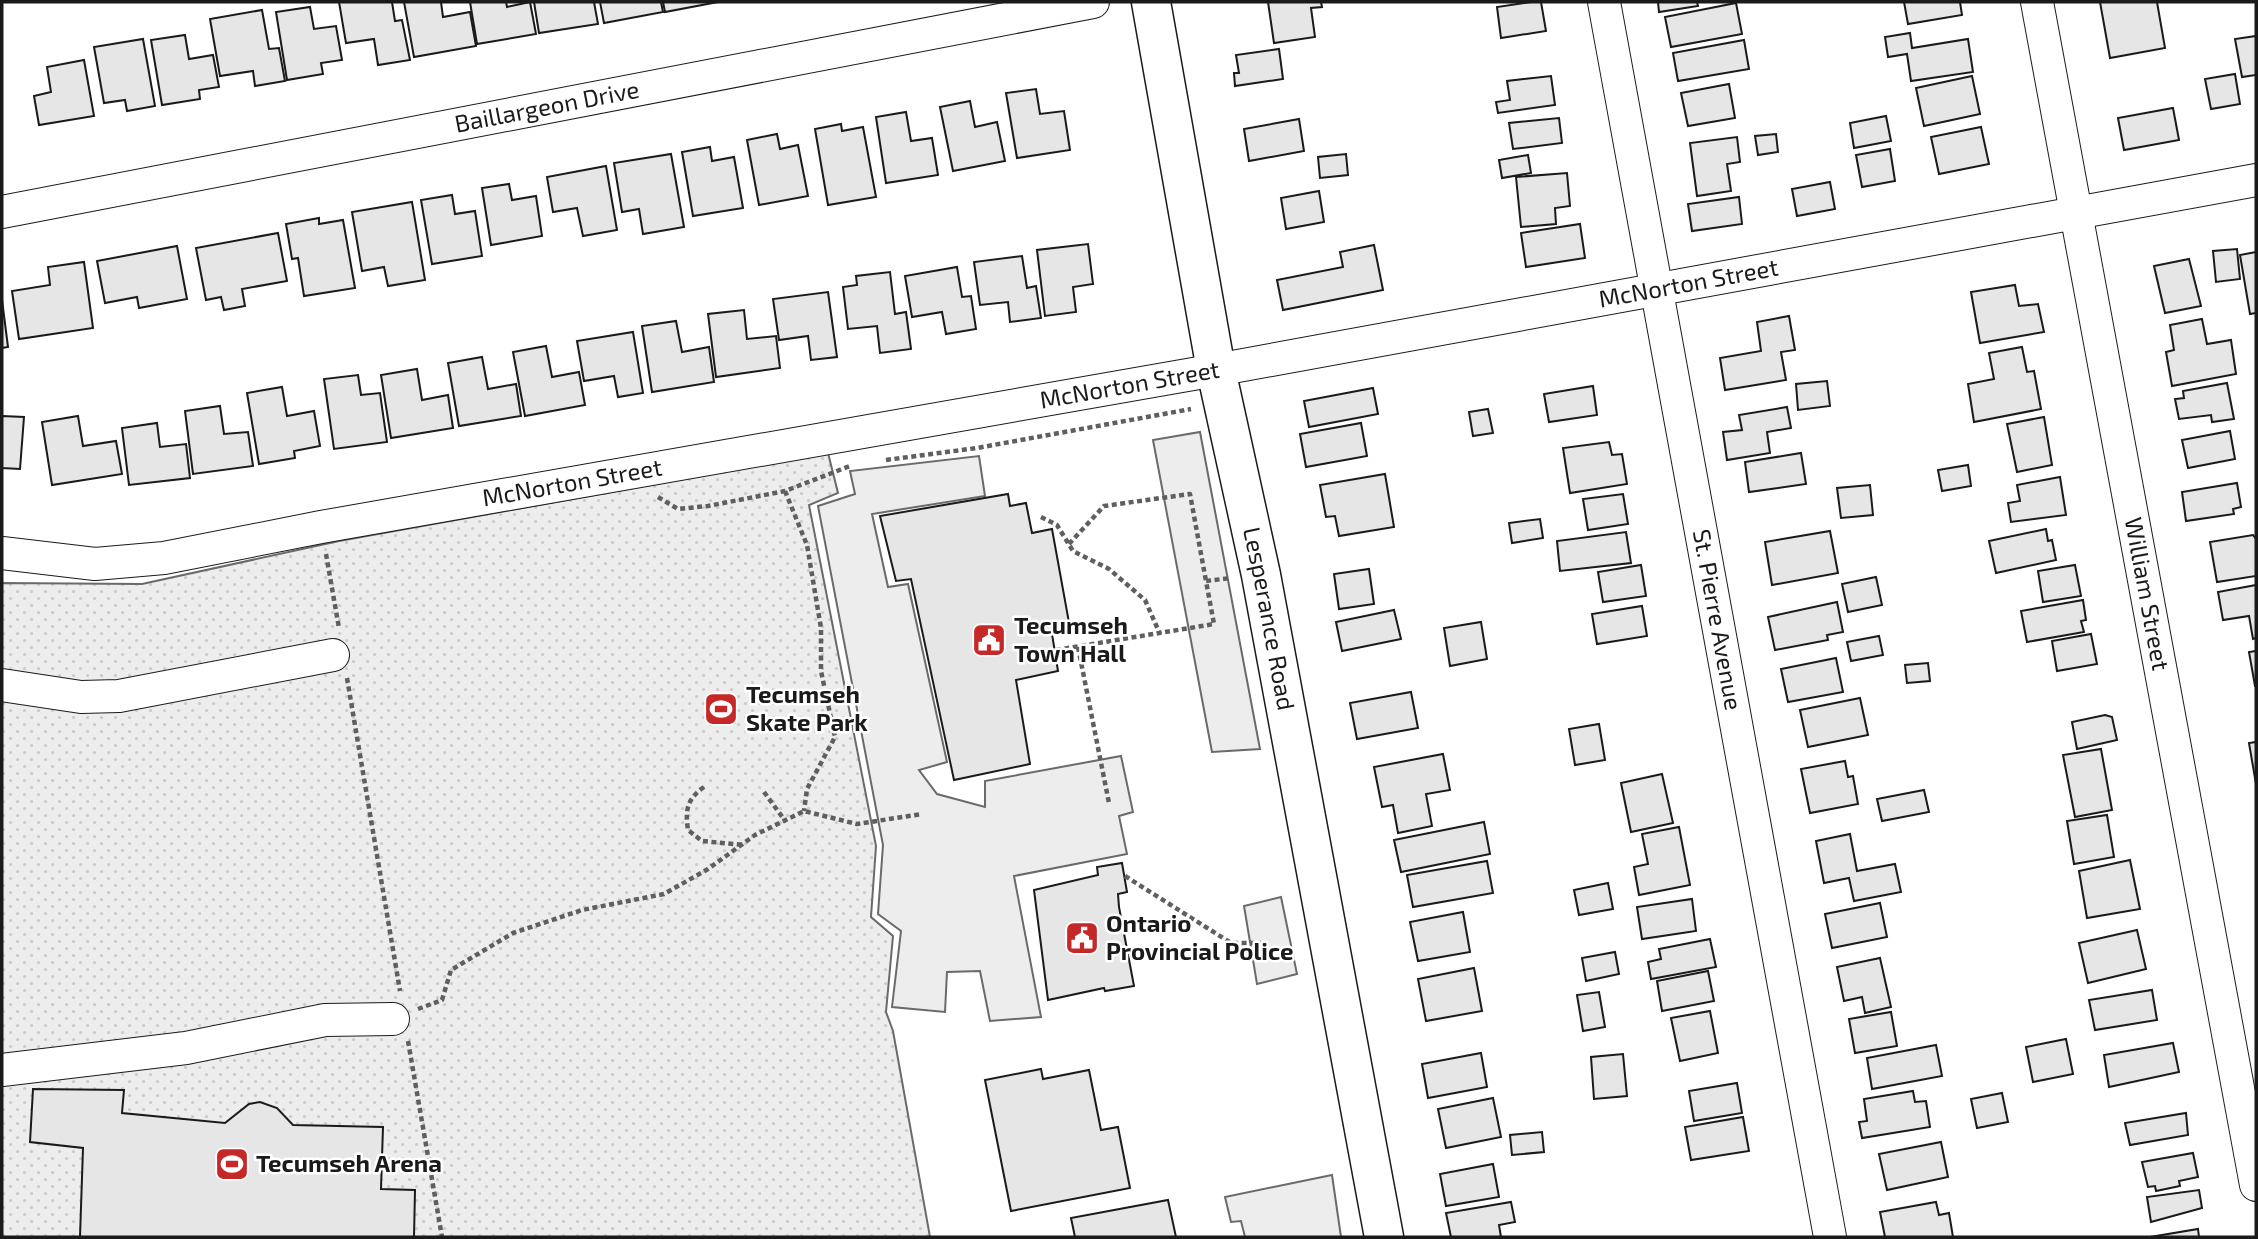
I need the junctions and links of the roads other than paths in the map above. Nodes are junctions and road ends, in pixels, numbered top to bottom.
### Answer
1 (1093, 2) edge
2 (1152, 2) edge
3 (1604, 2) edge
4 (2037, 2) edge
5 (2256, 180) edge
6 (2, 212) edge
7 (2076, 212) junction
8 (1657, 287) junction
9 (1216, 370) junction
10 (2, 553) edge
11 (340, 653) road end
12 (2, 685) edge
13 (398, 1017) road end
14 (2, 1070) edge
15 (2256, 1185) edge
16 (1384, 1237) edge
17 (1830, 1237) edge

1 - 6 street, Baillargeon Drive
2 - 9 main road, Lesperance Road
3 - 8 street, St. Pierre Avenue
4 - 7 street, William Street
5 - 7 street, McNorton Street
7 - 8 street, McNorton Street
7 - 15 street, William Street
8 - 9 street, McNorton Street
8 - 17 street, St. Pierre Avenue
9 - 10 street, McNorton Street
9 - 16 main road, Lesperance Road
11 - 12 street
13 - 14 street

